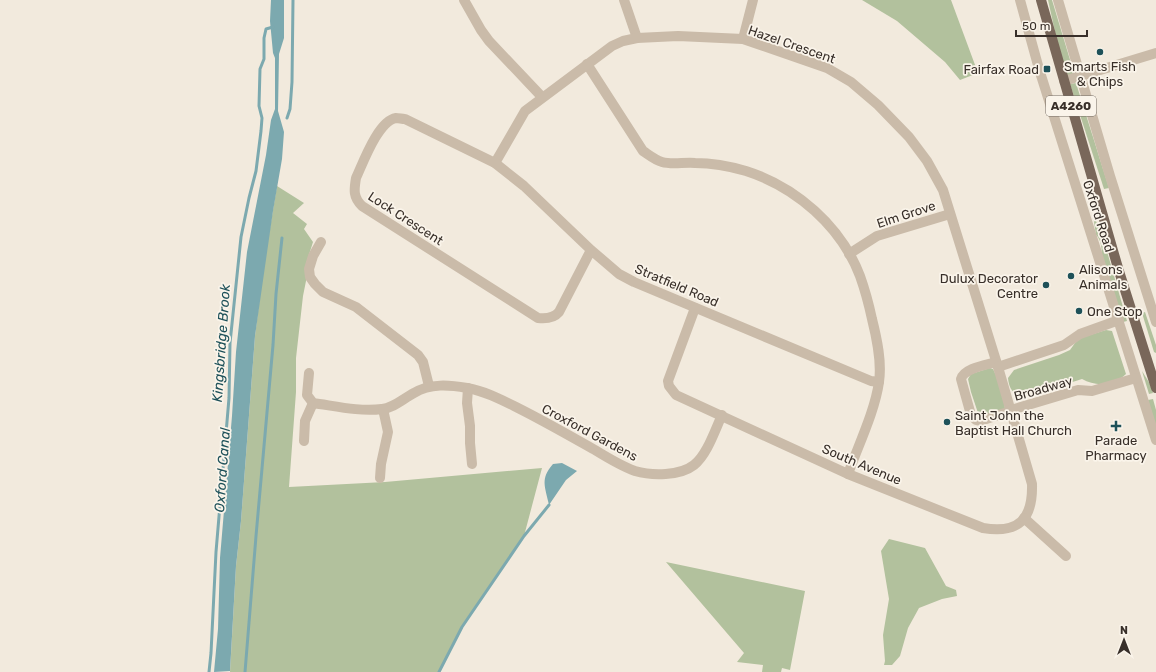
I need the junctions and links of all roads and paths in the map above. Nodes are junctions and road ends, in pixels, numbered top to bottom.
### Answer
1 (464, 0) edge
2 (624, 0) edge
3 (754, 0) edge
4 (1020, 0) edge
5 (1041, 0) edge
6 (1058, 0) edge
7 (637, 38) junction
8 (743, 39) junction
9 (1156, 53) edge
10 (588, 64) junction
11 (1081, 75) junction
12 (1064, 81) junction
13 (542, 96) junction
14 (495, 163) junction
15 (950, 214) junction
16 (321, 242) dead end
17 (591, 250) junction
18 (850, 254) junction
19 (695, 308) junction
20 (1119, 320) junction
21 (1156, 322) edge
22 (1152, 362) edge
23 (997, 364) junction
24 (309, 373) dead end
25 (1136, 378) junction
26 (879, 382) junction
27 (429, 386) junction
28 (468, 388) junction
29 (1156, 388) edge
30 (313, 403) junction
31 (384, 410) junction
32 (1011, 411) junction
33 (722, 415) junction
34 (1156, 440) edge
35 (304, 441) dead end
36 (472, 464) dead end
37 (848, 474) junction
38 (380, 478) dead end
39 (1024, 518) junction
40 (1066, 556) dead end

1 - 13 street
2 - 7 street
3 - 8 street
4 - 20 street, Oxford Road
5 - 12 main road, Oxford Road / A4260
6 - 11 street, Oxford Road
7 - 8 street, Hazel Crescent
7 - 10 street, Hazel Crescent
8 - 15 street, Hazel Crescent
9 - 11 street
10 - 13 street, Hazel Crescent
10 - 18 street
11 - 12 street
11 - 21 street, Oxford Road
12 - 22 main road, Oxford Road / A4260
13 - 14 street, Hazel Crescent
14 - 17 street, Stratfield Road
14 - 17 street, Lock Crescent
15 - 18 street, Elm Grove
15 - 23 street, Hazel Crescent
16 - 27 street
17 - 19 street, Stratfield Road
18 - 26 street
19 - 26 street, Stratfield Road
19 - 33 street, South Avenue
20 - 23 street, Broadway
20 - 25 street, Oxford Road
22 - 29 main road, Oxford Road / A4260
23 - 32 street, Broadway
23 - 32 street, Broadway
24 - 30 street
25 - 32 street, Broadway
25 - 34 street, Oxford Road
26 - 37 street
27 - 28 street, Croxford Gardens
27 - 31 street, Croxford Gardens
28 - 33 street, Croxford Gardens
28 - 36 street
30 - 31 street, Croxford Gardens
30 - 35 street
31 - 38 street
32 - 39 street
33 - 37 street, South Avenue
37 - 39 street, South Avenue
39 - 40 street

